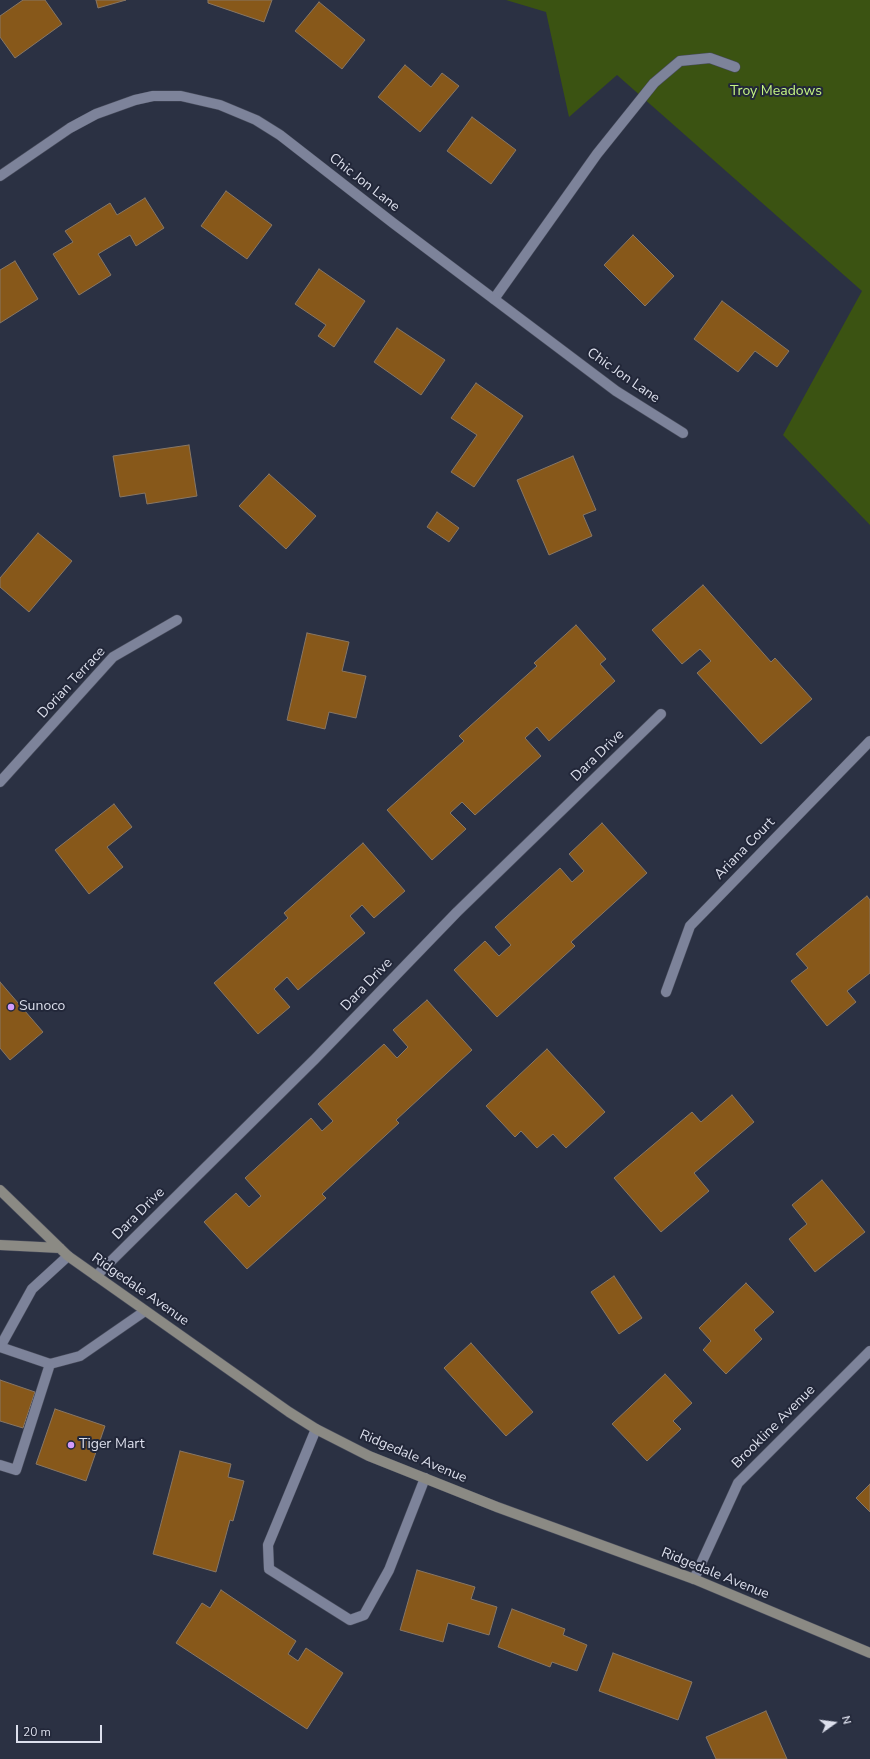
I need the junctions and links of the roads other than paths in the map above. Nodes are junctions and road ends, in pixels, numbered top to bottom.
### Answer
1 (735, 67) dead end
2 (0, 176) edge
3 (494, 299) junction
4 (683, 433) dead end
5 (177, 620) dead end
6 (661, 714) dead end
7 (870, 741) edge
8 (0, 782) edge
9 (666, 992) dead end
10 (0, 1190) edge
11 (0, 1245) edge
12 (60, 1248) junction
13 (68, 1256) junction
14 (96, 1276) junction
15 (145, 1311) junction
16 (0, 1347) edge
17 (870, 1352) edge
18 (50, 1364) junction
19 (316, 1429) junction
20 (0, 1465) edge
21 (425, 1478) junction
22 (694, 1579) junction
23 (870, 1653) edge

1 - 3 street
2 - 3 street, Chic Jon Lane
3 - 4 street, Chic Jon Lane
5 - 8 street, Dorian Terrace
6 - 14 street, Dara Drive
7 - 9 street, Ariana Court
10 - 12 main road, Ridgedale Avenue
11 - 12 main road
12 - 13 main road, Ridgedale Avenue
13 - 14 main road, Ridgedale Avenue
13 - 16 street
14 - 15 main road, Ridgedale Avenue
15 - 18 street
15 - 19 main road, Ridgedale Avenue
16 - 18 street
17 - 22 street, Brookline Avenue
18 - 20 street
19 - 21 main road, Ridgedale Avenue
19 - 21 street
21 - 22 main road, Ridgedale Avenue
22 - 23 main road, Ridgedale Avenue

